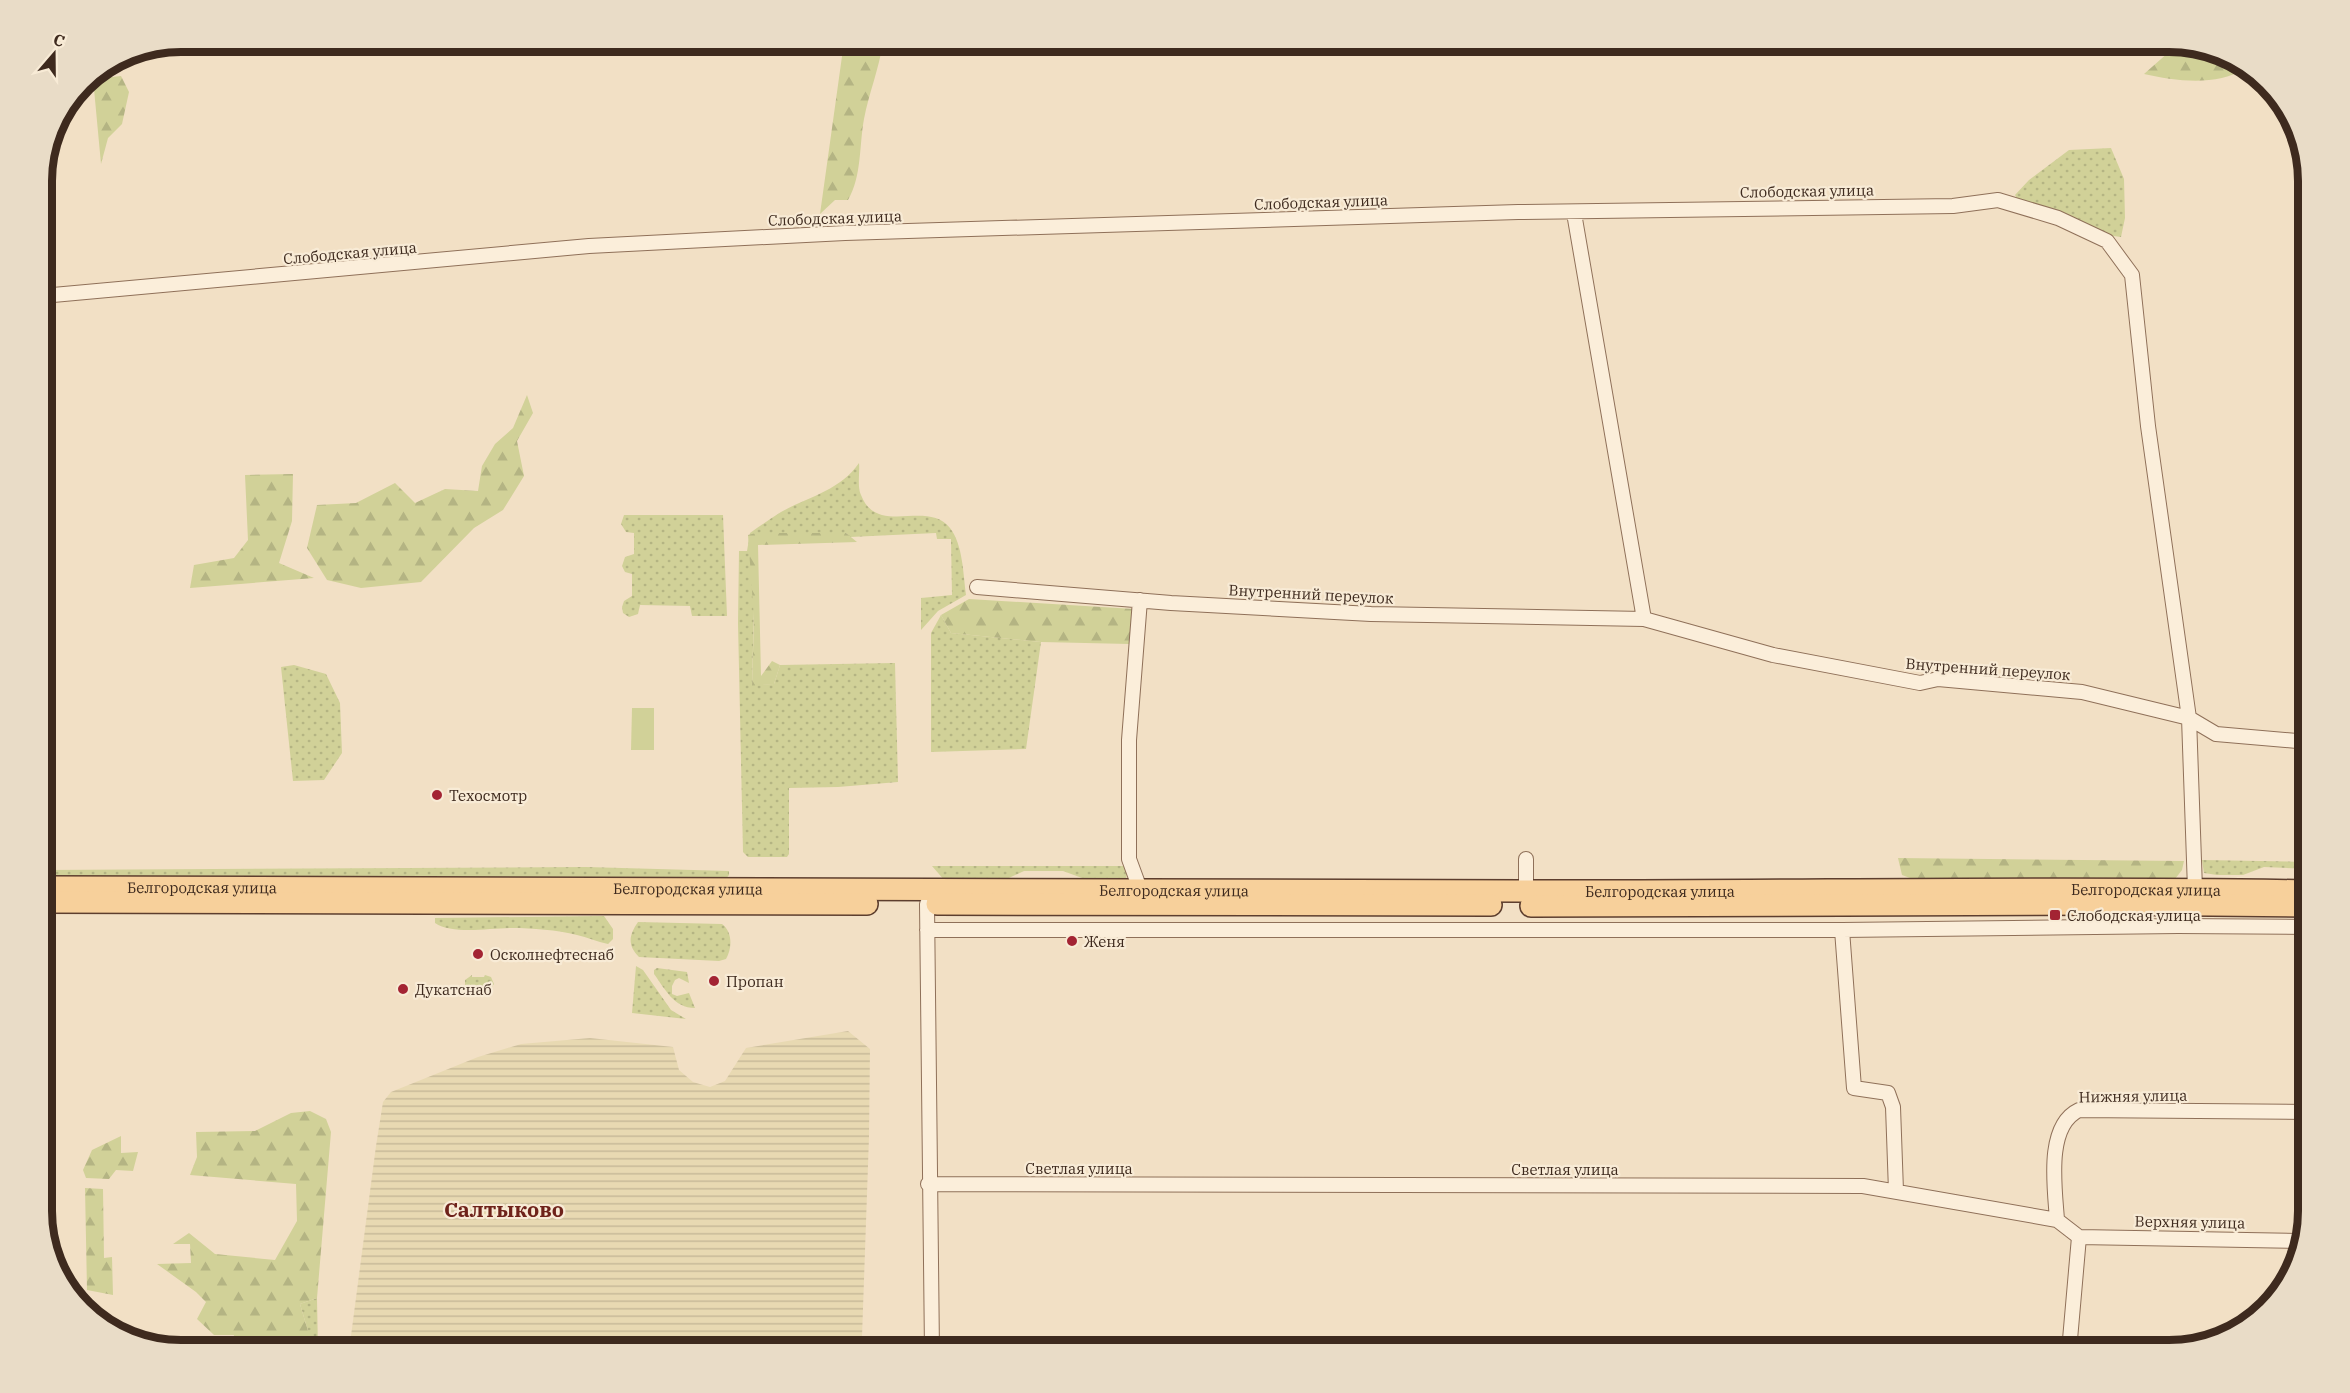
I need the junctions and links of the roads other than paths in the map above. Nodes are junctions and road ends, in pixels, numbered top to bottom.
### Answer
1 (1575, 213) junction
2 (53, 295) edge
3 (977, 587) dead end
4 (1140, 600) junction
5 (1644, 619) junction
6 (2189, 718) junction
7 (2298, 741) edge
8 (1526, 858) dead end
9 (53, 887) edge
10 (1140, 889) junction
11 (2195, 889) junction
12 (2298, 891) edge
13 (1527, 898) junction
14 (53, 902) edge
15 (927, 904) junction
16 (2178, 905) junction
17 (2298, 906) edge
18 (2178, 926) junction
19 (2298, 927) edge
20 (927, 930) junction
21 (1527, 930) junction
22 (1842, 930) junction
23 (2298, 1113) edge
24 (928, 1184) junction
25 (1896, 1191) junction
26 (2057, 1220) junction
27 (2079, 1237) junction
28 (2294, 1241) edge
29 (932, 1340) edge
30 (2070, 1340) edge

1 - 2 street, Слободская улица
1 - 5 street
1 - 6 street, Слободская улица
3 - 4 street, Внутренний переулок
4 - 5 street, Внутренний переулок
4 - 10 street
5 - 6 street, Внутренний переулок
6 - 7 street
6 - 11 street, Слободская улица
8 - 13 street
9 - 10 main road, Белгородская улица
10 - 13 main road, Белгородская улица
11 - 12 main road, Белгородская улица
11 - 13 main road, Белгородская улица
13 - 15 main road, Белгородская улица
13 - 16 main road, Белгородская улица
13 - 21 street
14 - 15 main road, Белгородская улица
15 - 20 street
16 - 17 main road, Белгородская улица
16 - 18 street
18 - 19 street
18 - 22 street
20 - 21 street
20 - 24 street
21 - 22 street
22 - 25 street
23 - 26 street, Нижняя улица
24 - 25 street, Светлая улица
24 - 29 street
25 - 26 street, Светлая улица
26 - 27 street, Светлая улица
27 - 28 street, Верхняя улица
27 - 30 street

